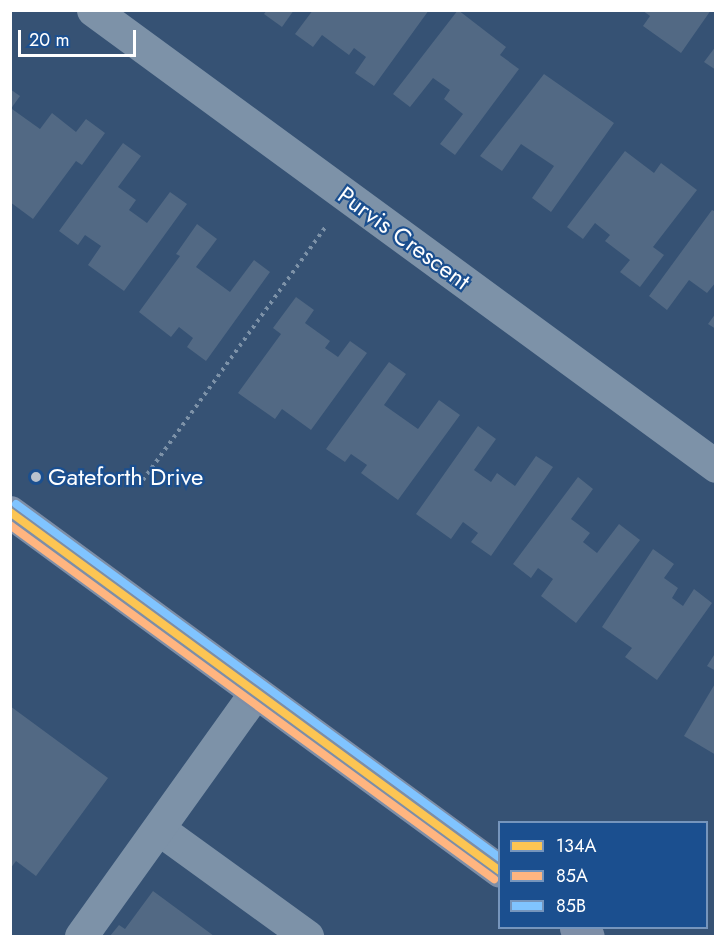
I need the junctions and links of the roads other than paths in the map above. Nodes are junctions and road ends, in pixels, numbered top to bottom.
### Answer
1 (93, 10) edge
2 (716, 466) edge
3 (10, 512) edge
4 (256, 692) junction
5 (159, 829) junction
6 (498, 870) edge
7 (81, 936) edge
8 (307, 936) edge

1 - 2 street, Purvis Crescent
3 - 4 main road
4 - 5 street
4 - 6 main road
5 - 7 street
5 - 8 street

